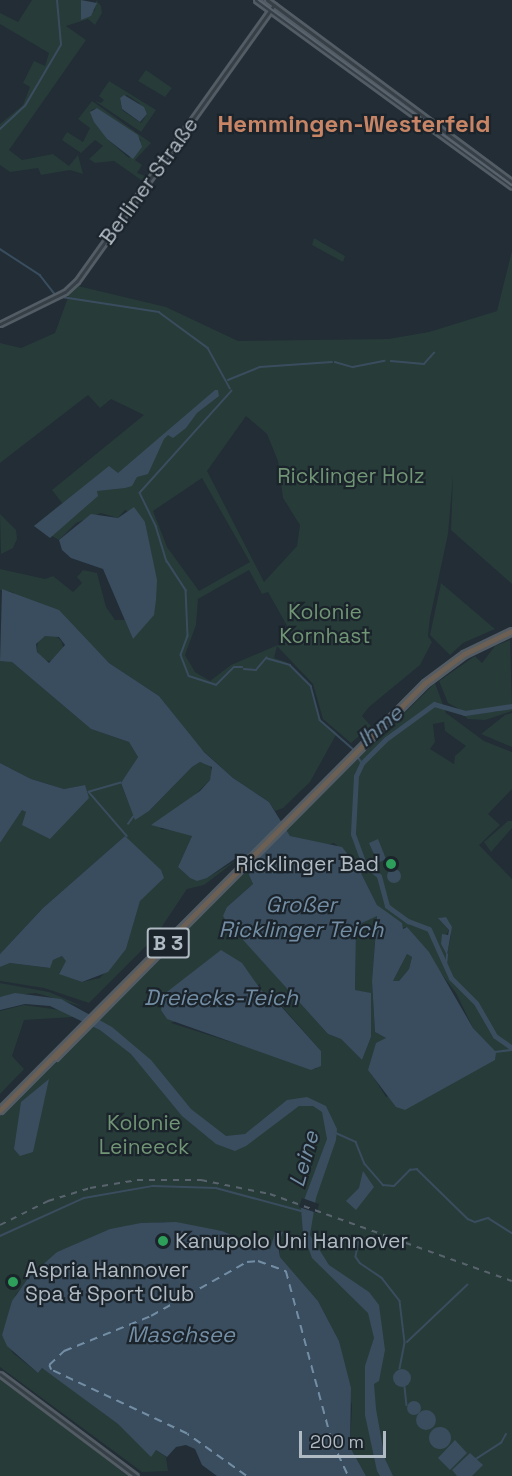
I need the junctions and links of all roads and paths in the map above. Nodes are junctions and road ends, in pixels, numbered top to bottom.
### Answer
1 (256, 0) edge
2 (267, 0) edge
3 (273, 8) junction
4 (512, 182) edge
5 (512, 187) edge
6 (0, 324) edge
7 (512, 633) edge
8 (0, 1111) edge
9 (0, 1374) edge
10 (136, 1476) edge

1 - 3 street
2 - 3 street
3 - 4 street
3 - 5 street
3 - 6 street, Berliner Straße
7 - 8 highway, B 3
9 - 10 street

